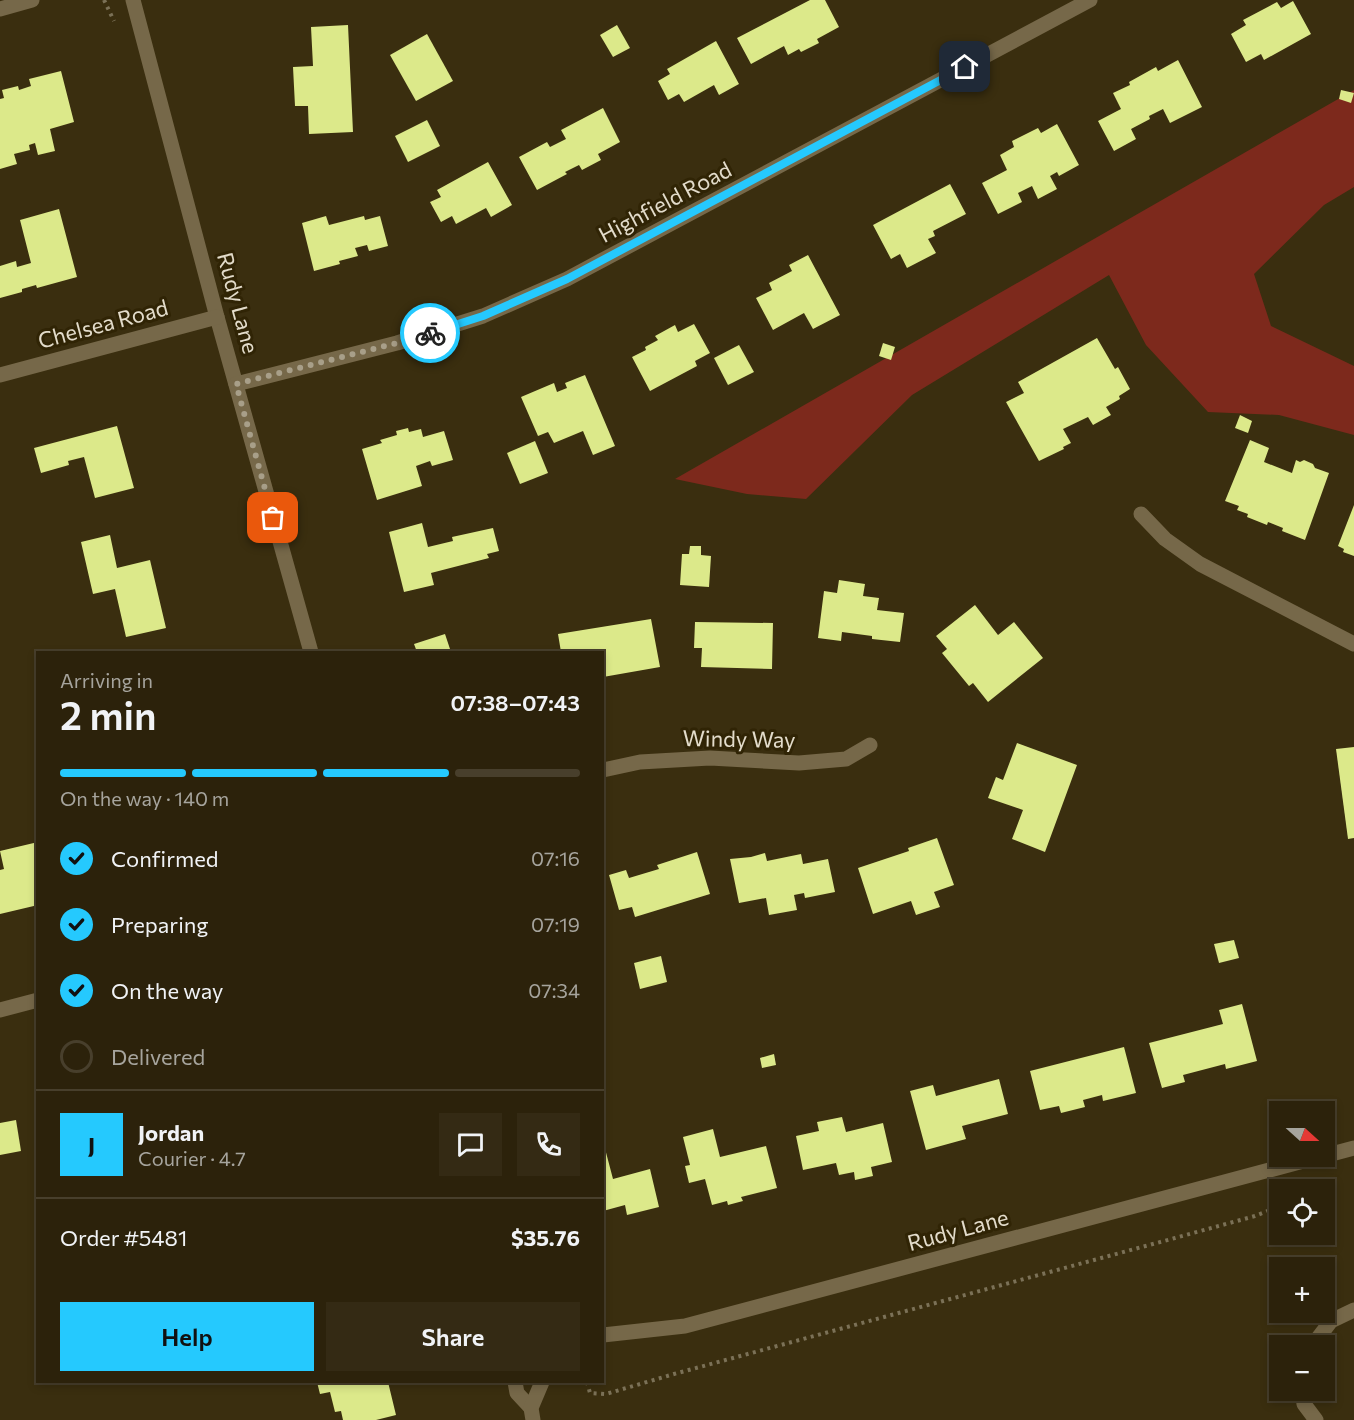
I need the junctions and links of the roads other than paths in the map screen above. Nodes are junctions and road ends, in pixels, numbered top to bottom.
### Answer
1 (32, 0) edge
2 (133, 0) edge
3 (1090, 0) edge
4 (0, 9) edge
5 (217, 317) junction
6 (0, 375) edge
7 (236, 384) junction
8 (1141, 514) dead end
9 (1354, 644) edge
10 (311, 651) edge
11 (870, 745) dead end
12 (604, 770) edge
13 (36, 1001) edge
14 (0, 1010) edge
15 (1354, 1148) edge
16 (1335, 1153) edge
17 (1282, 1167) edge
18 (1354, 1310) edge
19 (604, 1335) edge
20 (1321, 1335) edge
21 (515, 1383) edge
22 (542, 1383) edge
23 (1304, 1401) edge
24 (532, 1414) edge
25 (1316, 1420) edge

1 - 4 street
2 - 5 street, Rudy Lane
3 - 7 street, Highfield Road
5 - 6 street, Chelsea Road
5 - 7 street, Rudy Lane
7 - 10 street, Rudy Lane
8 - 9 street
11 - 12 street, Windy Way
13 - 14 street
15 - 16 street, Rudy Lane
17 - 19 street, Rudy Lane
18 - 20 street
21 - 24 street
22 - 24 street
23 - 25 street

